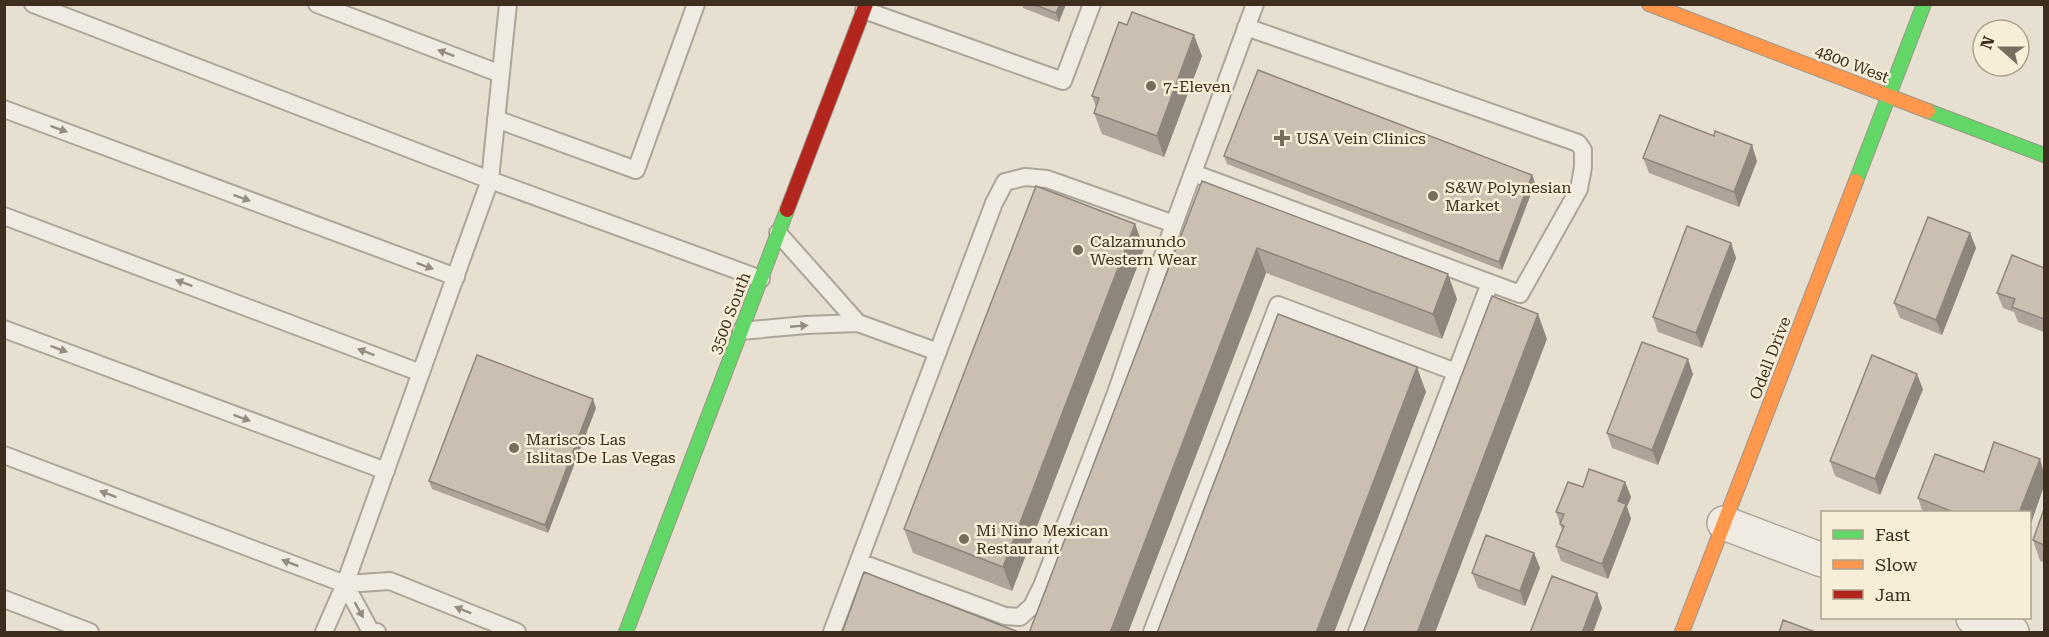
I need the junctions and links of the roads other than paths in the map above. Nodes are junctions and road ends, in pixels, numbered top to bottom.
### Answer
1 (33, 4) edge
2 (317, 4) edge
3 (508, 4) edge
4 (696, 4) edge
5 (1092, 4) edge
6 (1255, 4) edge
7 (1649, 4) edge
8 (1924, 4) edge
9 (865, 8) edge
10 (1246, 27) junction
11 (501, 74) junction
12 (1889, 96) junction
13 (4, 109) edge
14 (496, 119) junction
15 (2044, 155) edge
16 (1193, 173) junction
17 (490, 180) junction
18 (4, 216) edge
19 (1174, 224) junction
20 (778, 233) junction
21 (456, 277) junction
22 (761, 279) junction
23 (1490, 283) junction
24 (858, 323) junction
25 (4, 329) edge
26 (741, 331) junction
27 (938, 352) junction
28 (1456, 372) junction
29 (421, 373) junction
30 (4, 454) edge
31 (386, 471) junction
32 (1724, 523) junction
33 (1821, 560) edge
34 (859, 562) junction
35 (345, 584) junction
36 (4, 599) edge
37 (1976, 619) edge
38 (90, 633) edge
39 (324, 633) edge
40 (377, 633) edge
41 (517, 633) edge
42 (626, 633) edge
43 (832, 633) edge
44 (1152, 633) edge
45 (1357, 633) edge
46 (1682, 633) edge
47 (2012, 633) edge

1 - 17 lane
11 -> 2 lane
3 - 11 lane
4 - 14 lane
5 - 9 lane
6 - 10 lane
7 - 12 main road, 4800 West
8 - 12 main road, Odell Drive
9 - 20 main road, 3500 South
10 - 16 lane
10 - 23 lane
11 - 14 lane
12 - 15 main road, 4800 West
12 - 32 main road, Odell Drive
13 -> 21 lane
14 - 17 lane
16 - 19 lane
16 - 23 lane
17 - 21 lane
17 - 22 lane
29 -> 18 lane
19 - 27 lane
19 - 34 lane
20 - 22 main road, 3500 South
20 - 24 lane
21 - 29 lane
22 - 26 main road, 3500 South
23 - 28 lane
26 -> 24 lane
24 - 27 lane
25 -> 31 lane
26 - 42 main road, 3500 South
27 - 34 lane
28 - 44 lane
28 - 45 lane
29 - 31 lane
35 -> 30 lane
31 - 35 lane
32 - 33 street
32 - 46 main road, Odell Drive
34 - 43 lane
35 - 39 lane
35 -> 40 lane
41 -> 35 lane
36 - 38 lane
37 - 47 street

